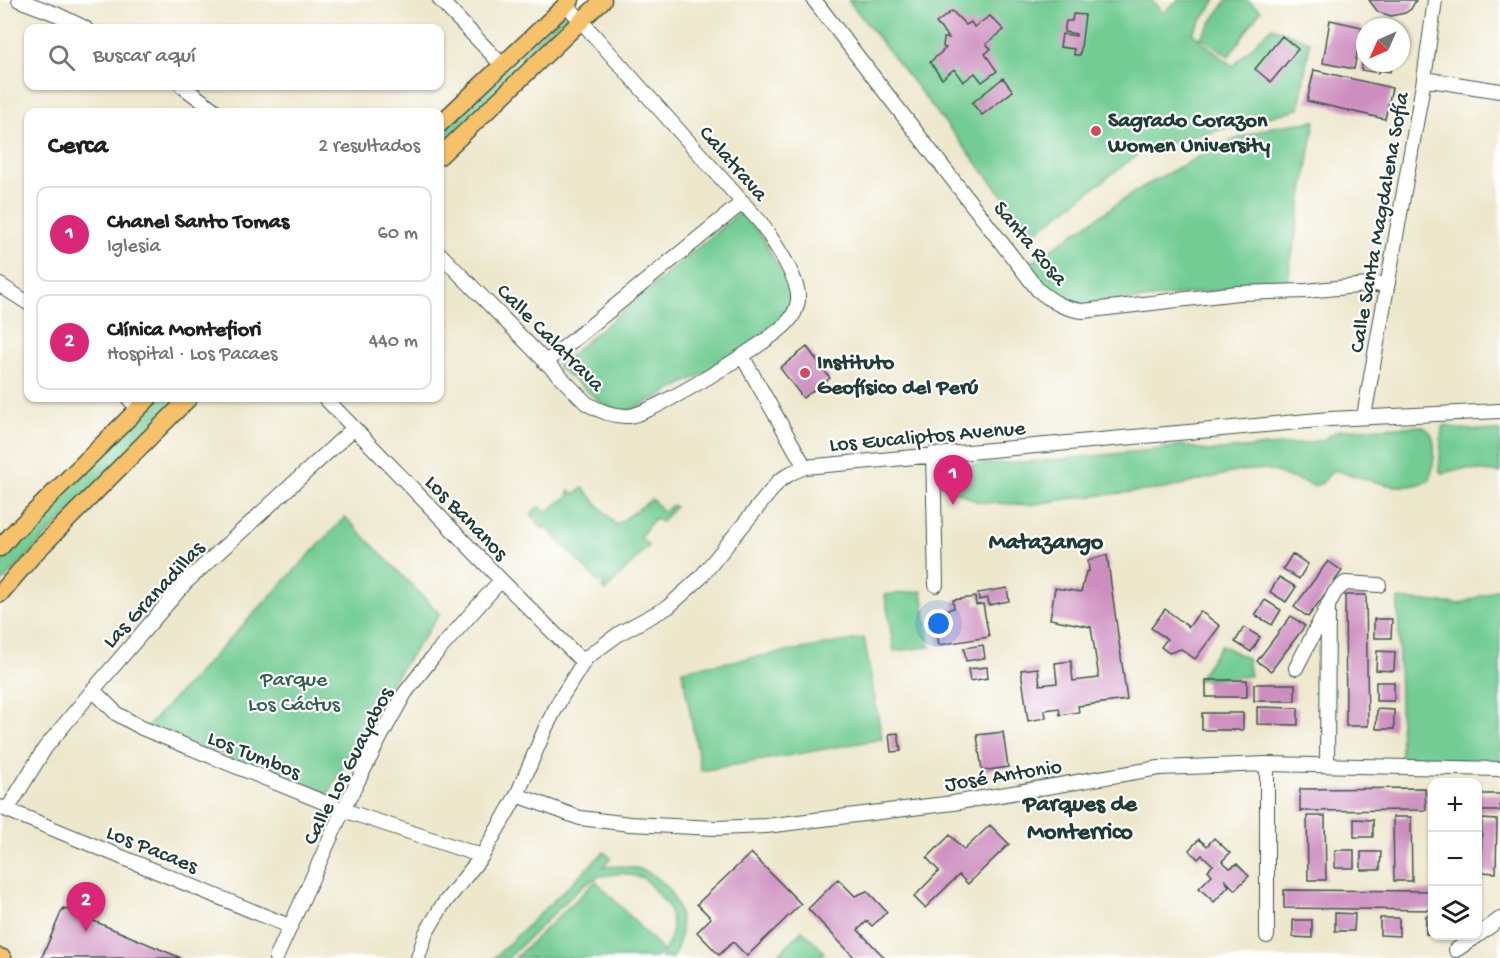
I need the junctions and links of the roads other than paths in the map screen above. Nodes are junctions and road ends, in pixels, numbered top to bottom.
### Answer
1 (19, 0) edge
2 (440, 0) edge
3 (603, 0) edge
4 (814, 0) edge
5 (1436, 0) edge
6 (568, 2) edge
7 (580, 21) junction
8 (77, 24) edge
9 (502, 65) junction
10 (1424, 79) junction
11 (187, 90) edge
12 (1500, 91) edge
13 (212, 108) edge
14 (444, 120) edge
15 (444, 152) edge
16 (743, 202) junction
17 (444, 258) edge
18 (1388, 283) junction
19 (0, 285) edge
20 (24, 300) edge
21 (742, 356) junction
22 (545, 363) junction
23 (137, 402) edge
24 (185, 402) edge
25 (329, 402) edge
26 (1500, 411) edge
27 (1364, 416) junction
28 (354, 428) junction
29 (933, 454) junction
30 (805, 467) junction
31 (0, 548) edge
32 (501, 580) junction
33 (936, 585) dead end
34 (1379, 585) dead end
35 (0, 594) edge
36 (1328, 604) junction
37 (583, 662) junction
38 (1296, 668) dead end
39 (93, 690) junction
40 (1267, 764) junction
41 (1327, 765) junction
42 (1500, 769) edge
43 (517, 795) junction
44 (4, 808) edge
45 (343, 810) junction
46 (482, 855) junction
47 (1500, 919) edge
48 (289, 926) junction
49 (1482, 932) edge
50 (1267, 936) dead end
51 (1470, 940) edge
52 (1456, 950) dead end
53 (276, 958) edge
54 (418, 958) edge

1 - 8 street
2 - 9 street
3 - 7 main road
4 - 18 street, Santa Rosa
5 - 10 street, Calle Santa Magdalena Sofía
6 - 7 street, Calatrava
6 - 9 main road
7 - 15 main road
7 - 16 street, Calatrava
9 - 14 main road
10 - 12 street
10 - 18 street, Calle Santa Magdalena Sofía
11 - 13 street
16 - 21 street, Calatrava
16 - 22 street
17 - 22 street, Calle Calatrava
18 - 27 street, Calle Santa Magdalena Sofía
19 - 20 street
21 - 22 street, Calle Calatrava
21 - 30 street
23 - 31 main road
24 - 35 main road
25 - 28 street, Los Bananos
26 - 27 street, Los Eucaliptos Avenue
27 - 29 street, Los Eucaliptos Avenue
28 - 32 street, Los Bananos
28 - 39 street, Las Granadillas
29 - 30 street, Los Eucaliptos Avenue
29 - 33 street
30 - 37 street, Los Eucaliptos Avenue
32 - 37 street, Los Bananos
32 - 45 street, Calle Los Guayabos
34 - 36 street
36 - 38 street
36 - 41 street
37 - 43 street, Los Eucaliptos Avenue
39 - 44 street, Las Granadillas
39 - 45 street, Los Tumbos
40 - 41 street, José Antonio
40 - 43 street, José Antonio
40 - 50 street
41 - 42 street, José Antonio
43 - 46 street, Los Eucaliptos Avenue
44 - 48 street, Los Pacaes
45 - 46 street, Los Tumbos
45 - 48 street, Calle Los Guayabos
46 - 54 street, Los Eucaliptos Avenue
47 - 49 street
48 - 53 street, Calle Los Guayabos
51 - 52 street

